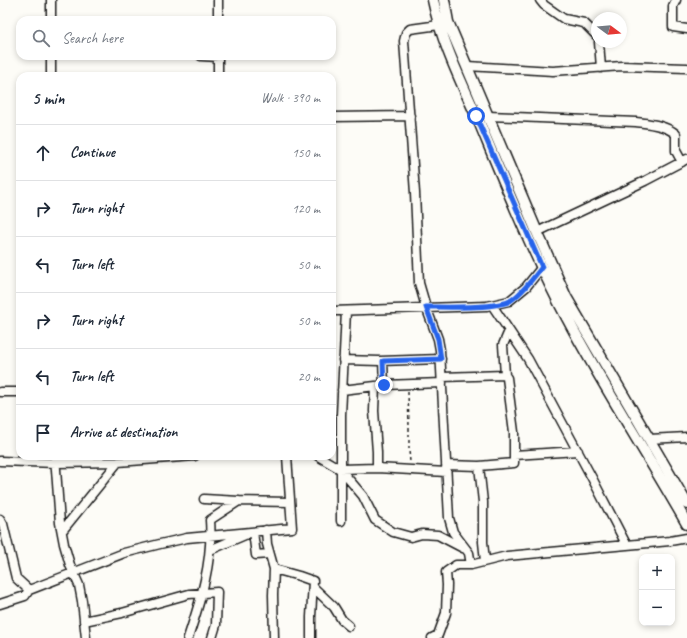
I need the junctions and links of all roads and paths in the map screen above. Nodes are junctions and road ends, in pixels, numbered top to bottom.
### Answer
1 (50, 0) edge
2 (218, 0) edge
3 (433, 0) edge
4 (444, 0) edge
5 (540, 0) edge
6 (676, 0) edge
7 (51, 16) edge
8 (218, 16) edge
9 (439, 25) junction
10 (687, 29) edge
11 (591, 30) edge
12 (599, 48) edge
13 (51, 60) edge
14 (218, 60) edge
15 (467, 66) junction
16 (601, 68) junction
17 (687, 68) edge
18 (51, 72) edge
19 (218, 72) edge
20 (410, 116) junction
21 (488, 116) junction
22 (336, 117) edge
23 (684, 161) edge
24 (537, 232) junction
25 (542, 267) junction
26 (492, 305) junction
27 (426, 307) junction
28 (346, 310) junction
29 (336, 311) edge
30 (509, 331) junction
31 (441, 359) junction
32 (343, 360) junction
33 (383, 361) junction
34 (504, 375) junction
35 (442, 380) junction
36 (408, 384) junction
37 (379, 386) junction
38 (342, 390) junction
39 (0, 392) edge
40 (16, 392) edge
41 (687, 437) edge
42 (649, 439) junction
43 (578, 451) junction
44 (514, 455) junction
45 (28, 460) edge
46 (56, 460) edge
47 (77, 460) edge
48 (142, 460) edge
49 (287, 460) edge
50 (325, 460) edge
51 (0, 461) edge
52 (118, 462) junction
53 (479, 466) junction
54 (377, 468) junction
55 (340, 469) junction
56 (446, 469) junction
57 (411, 470) junction
58 (204, 499) dead end
59 (239, 501) junction
60 (290, 502) junction
61 (687, 504) edge
62 (0, 518) edge
63 (341, 521) dead end
64 (687, 524) edge
65 (266, 530) junction
66 (62, 531) junction
67 (251, 532) junction
68 (211, 535) junction
69 (687, 538) edge
70 (626, 544) junction
71 (466, 549) junction
72 (210, 550) junction
73 (269, 554) junction
74 (486, 561) junction
75 (471, 564) junction
76 (274, 570) junction
77 (73, 572) junction
78 (313, 587) junction
79 (29, 590) junction
80 (202, 594) junction
81 (0, 604) edge
82 (84, 621) junction
83 (349, 626) dead end
84 (85, 637) edge
85 (188, 638) edge
86 (212, 638) edge
87 (274, 638) edge
88 (311, 638) edge
89 (432, 638) edge

1 - 7 street
2 - 8 street
3 - 9 main road
4 - 15 main road
5 - 11 street
6 - 10 street
9 - 20 street
9 - 25 main road
12 - 16 street
13 - 18 street
14 - 19 street
15 - 16 street
15 - 21 main road
16 - 17 street
20 - 22 street
20 - 27 street
21 - 23 street
21 - 24 main road
23 - 24 street
24 - 42 main road
25 - 26 street
25 - 64 main road
26 - 27 street
26 - 30 street
27 - 28 street
27 - 31 street
28 - 29 street
28 - 32 street
30 - 34 street
30 - 43 street
31 - 33 street
31 - 35 street
32 - 33 street
32 - 38 street
33 - 37 street
34 - 35 street
34 - 44 street
35 - 36 street
35 - 56 street
36 - 37 street
36 - 57 path
37 - 38 street
37 - 54 street
38 - 55 street
39 - 40 street
41 - 42 street
42 - 61 main road
43 - 44 street
43 - 70 street
44 - 53 street
45 - 51 street
46 - 66 street
47 - 52 street
48 - 52 street
49 - 60 street
50 - 55 street
52 - 66 street
53 - 56 street
53 - 74 street
54 - 55 street
54 - 57 street
55 - 63 street
55 - 71 street
56 - 57 street
56 - 71 street
58 - 59 street
59 - 60 street
59 - 68 street
60 - 65 street
62 - 79 street
65 - 67 street
65 - 73 street
66 - 77 street
67 - 68 street
67 - 72 street
67 - 73 street
68 - 72 street
68 - 77 street
69 - 70 street
70 - 74 street
71 - 75 street
72 - 80 street
73 - 76 street
74 - 75 street
75 - 89 street
76 - 78 street
76 - 87 street
77 - 79 street
77 - 82 street
78 - 83 street
78 - 88 street
79 - 81 street
80 - 82 street
80 - 85 street
80 - 86 street
82 - 84 street

